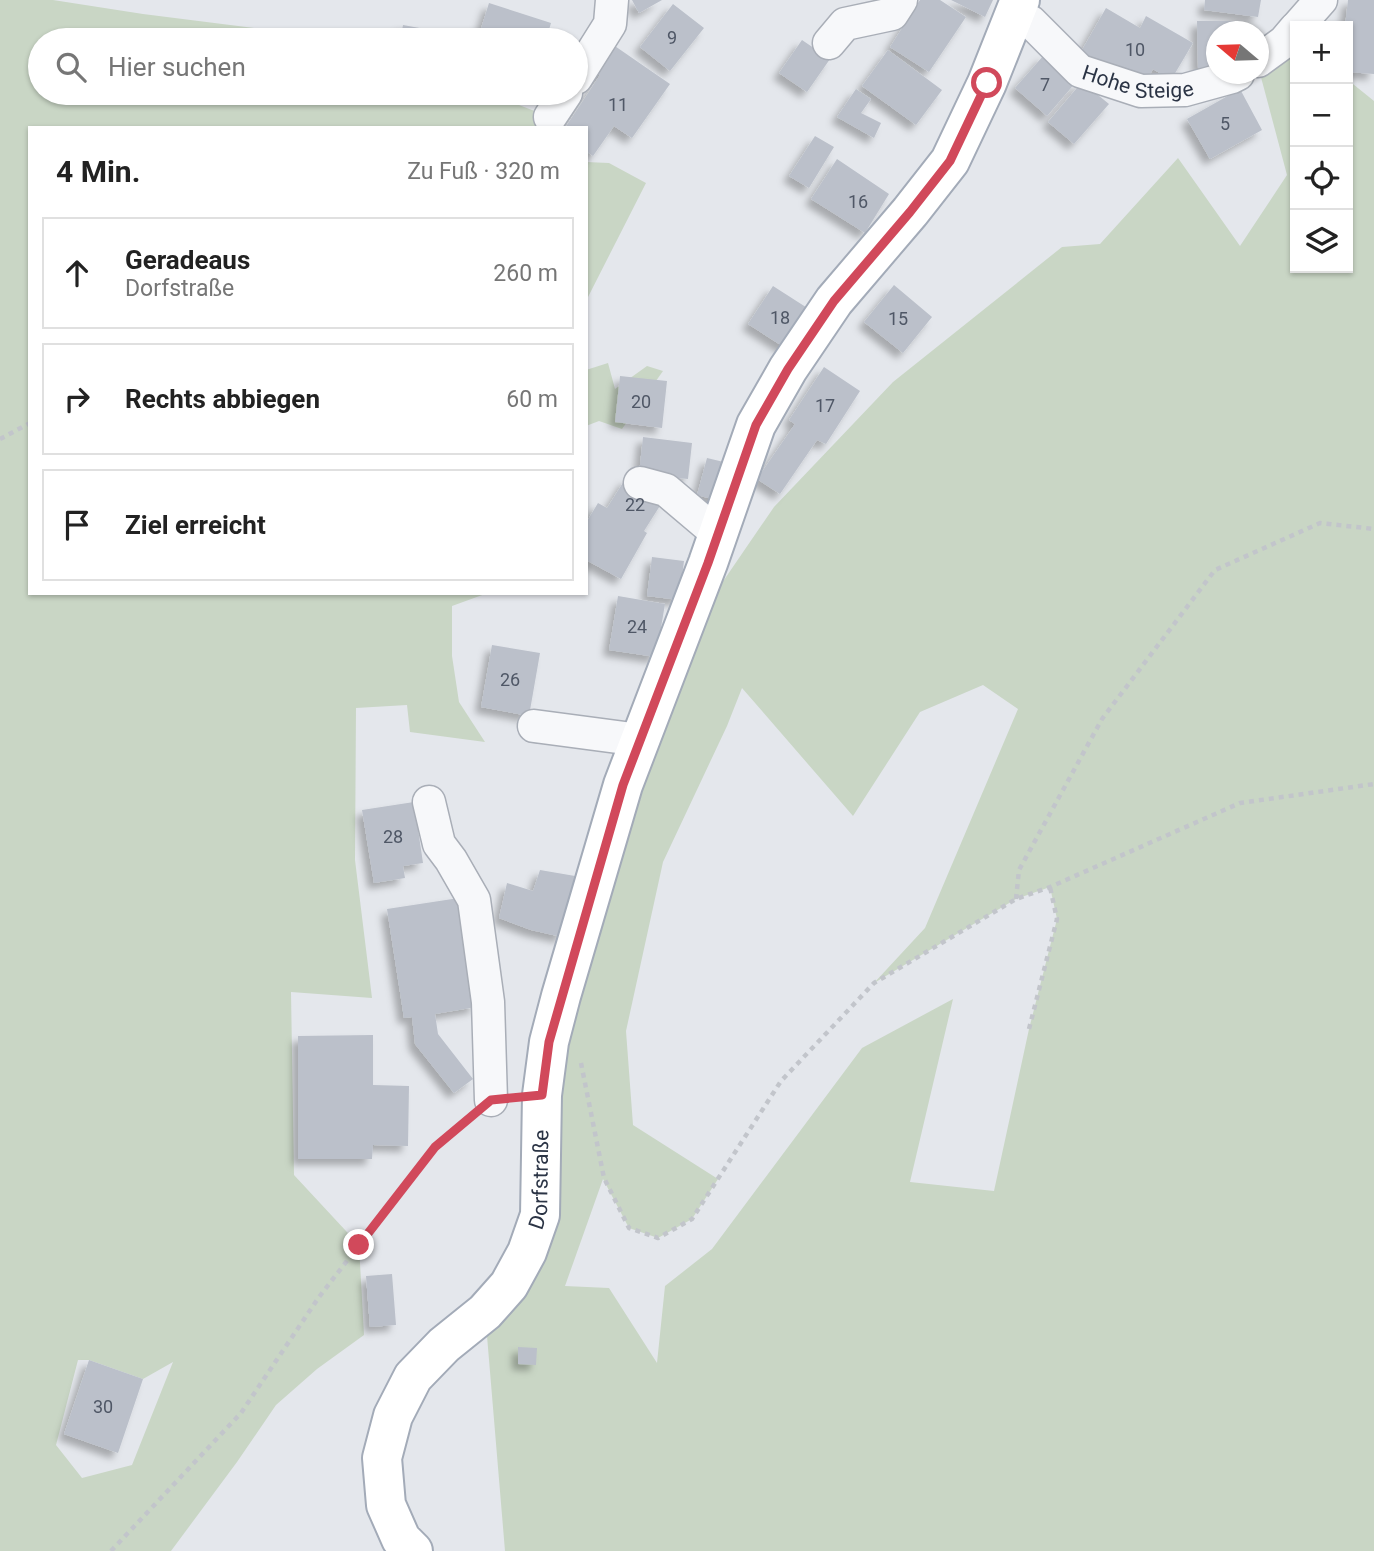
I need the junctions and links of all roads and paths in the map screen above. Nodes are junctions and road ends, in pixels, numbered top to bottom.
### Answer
1 (612, 0) edge
2 (901, 0) edge
3 (1321, 0) edge
4 (1017, 7) edge
5 (1302, 21) edge
6 (1290, 35) edge
7 (829, 43) dead end
8 (1269, 53) edge
9 (588, 59) edge
10 (1207, 84) edge
11 (28, 424) edge
12 (0, 439) edge
13 (639, 483) dead end
14 (1374, 529) edge
15 (719, 534) junction
16 (534, 726) dead end
17 (640, 740) junction
18 (1374, 784) edge
19 (429, 802) dead end
20 (1050, 887) junction
21 (1016, 899) junction
22 (1029, 1029) dead end
23 (579, 1051) dead end
24 (491, 1100) joint
25 (111, 1551) edge
26 (413, 1551) edge

1 - 9 street
2 - 7 street
3 - 5 street
4 - 10 street, Hohe Steige
4 - 15 main road, Dorfstraße
6 - 8 street
11 - 12 path
13 - 15 street
14 - 21 path
15 - 17 main road, Dorfstraße
16 - 17 street
17 - 26 main road, Dorfstraße
18 - 20 path
19 - 24 street
20 - 21 path
20 - 22 path
21 - 23 path
24 - 25 path

